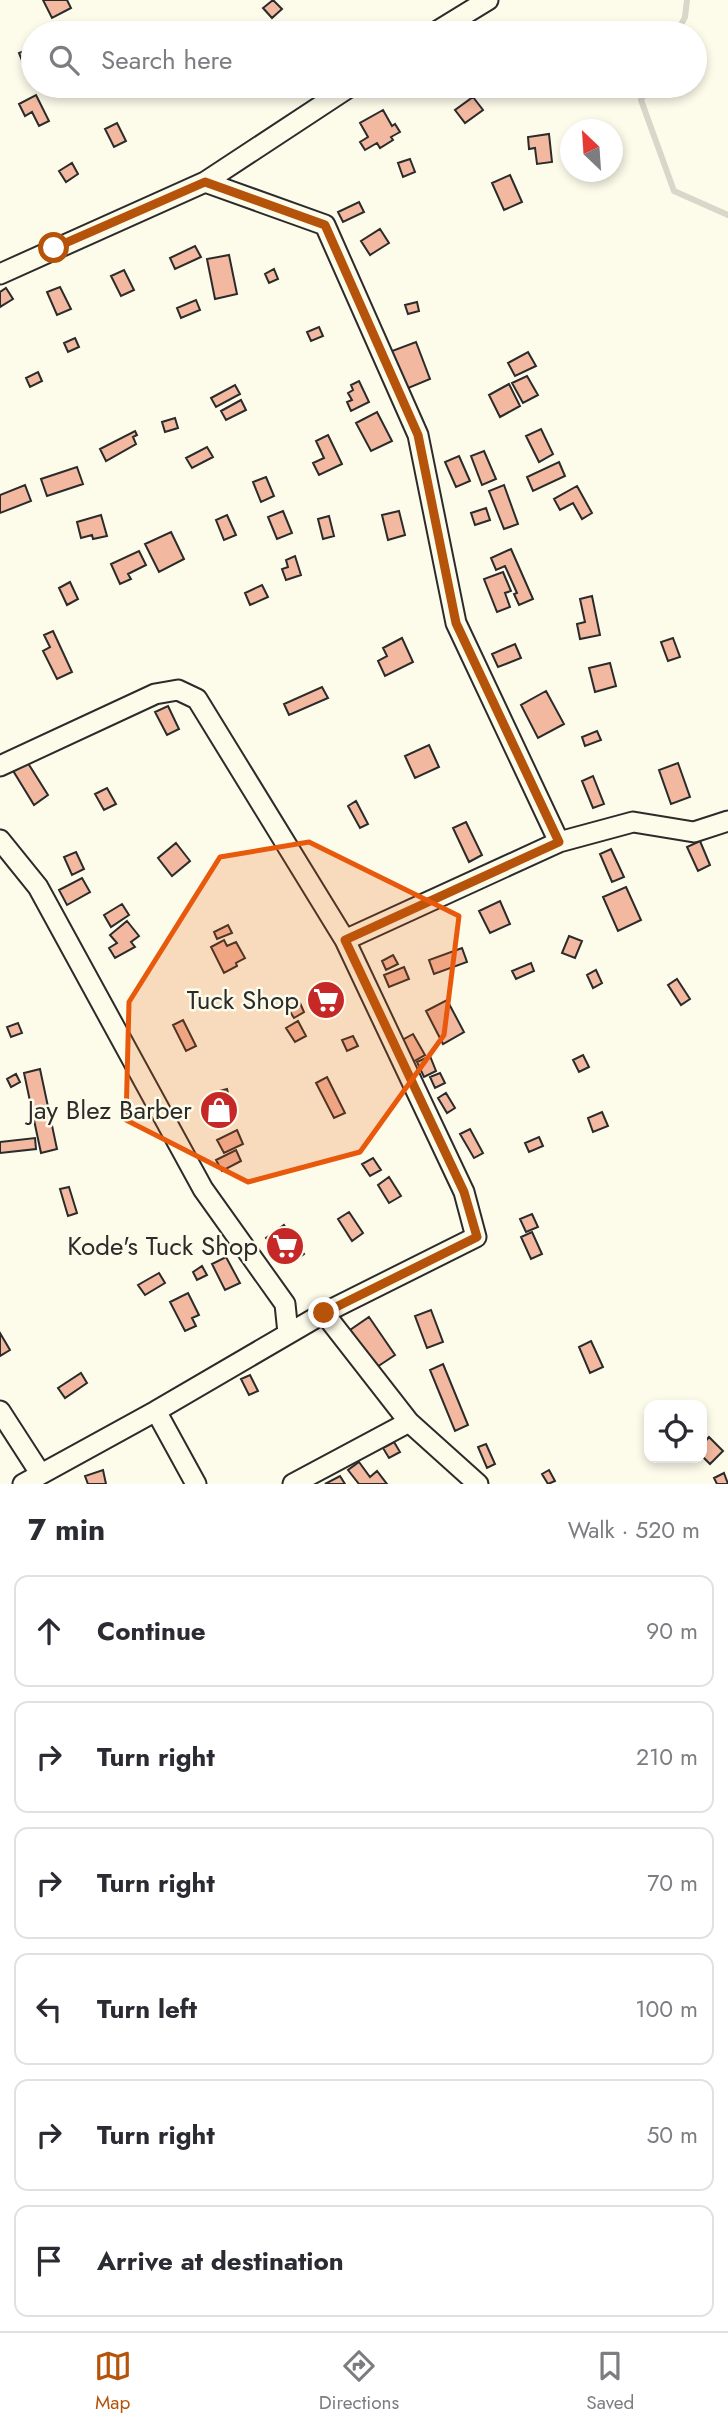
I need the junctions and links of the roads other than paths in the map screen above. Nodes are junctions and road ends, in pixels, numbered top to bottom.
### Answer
1 (488, 0) edge
2 (454, 21) edge
3 (333, 98) edge
4 (205, 182) junction
5 (0, 274) edge
6 (0, 766) edge
7 (728, 821) edge
8 (0, 840) edge
9 (559, 842) junction
10 (345, 940) junction
11 (324, 1313) junction
12 (288, 1333) junction
13 (0, 1411) edge
14 (156, 1411) junction
15 (409, 1422) junction
16 (31, 1479) edge
17 (195, 1484) edge
18 (293, 1484) edge
19 (478, 1484) edge

1 - 2 street
3 - 4 street
4 - 5 street
4 - 9 street
6 - 10 street
7 - 9 street
8 - 12 street
9 - 10 street
10 - 11 street
11 - 12 street
11 - 15 street
12 - 14 street
13 - 16 street
14 - 16 street
14 - 17 street
15 - 18 street
15 - 19 street

